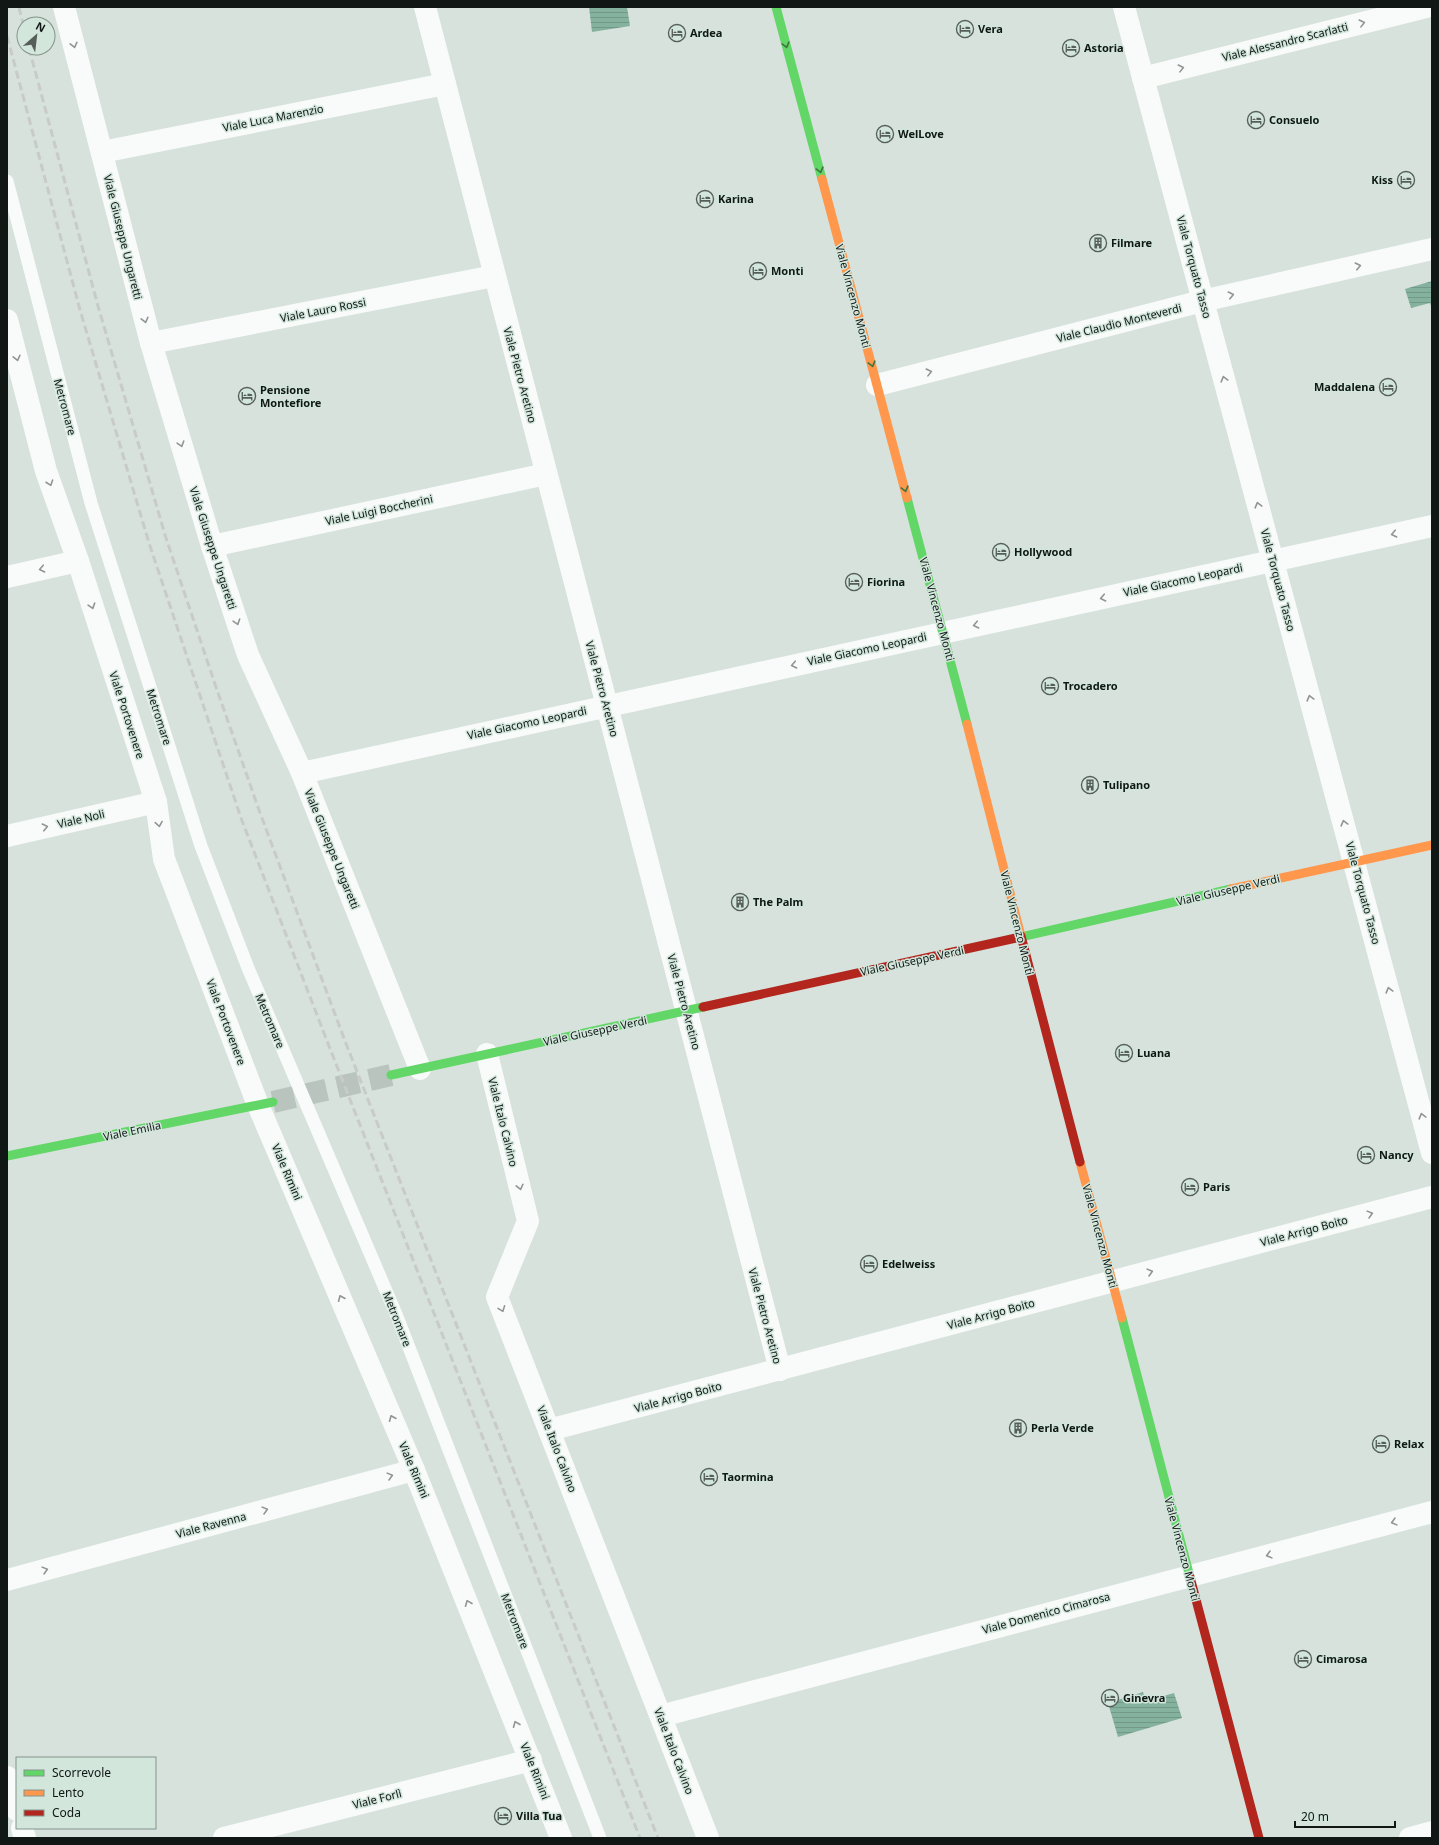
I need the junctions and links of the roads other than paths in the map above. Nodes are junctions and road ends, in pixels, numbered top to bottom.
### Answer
1 (64, 7) edge
2 (425, 7) edge
3 (776, 7) edge
4 (1124, 7) edge
5 (1426, 7) edge
6 (1143, 78) junction
7 (445, 84) junction
8 (102, 152) junction
9 (7, 181) edge
10 (1432, 249) edge
11 (494, 276) junction
12 (1202, 301) junction
13 (8, 327) edge
14 (151, 343) junction
15 (877, 385) junction
16 (546, 474) junction
17 (1432, 526) edge
18 (212, 546) junction
19 (1273, 560) junction
20 (78, 561) junction
21 (7, 577) edge
22 (943, 632) junction
23 (607, 706) junction
24 (302, 773) junction
25 (156, 802) junction
26 (7, 836) edge
27 (1432, 845) edge
28 (1354, 861) junction
29 (1021, 937) junction
30 (686, 1011) junction
31 (487, 1054) junction
32 (420, 1069) junction
33 (391, 1075) tunnel mouth
34 (266, 1104) junction
35 (1432, 1153) edge
36 (7, 1156) edge
37 (1432, 1197) edge
38 (1112, 1282) junction
39 (780, 1370) junction
40 (550, 1430) junction
41 (414, 1470) junction
42 (1432, 1512) edge
43 (1190, 1576) junction
44 (7, 1580) edge
45 (661, 1716) junction
46 (530, 1760) junction
47 (7, 1777) edge
48 (16, 1807) edge
49 (1432, 1832) edge
50 (224, 1838) edge
51 (561, 1838) edge
52 (600, 1838) edge
53 (708, 1838) edge
54 (1259, 1838) edge
55 (1410, 1838) edge

1 -> 8 street, Viale Giuseppe Ungaretti
2 - 7 street, Viale Pietro Aretino
3 -> 15 street, Viale Vincenzo Monti
4 - 6 street, Viale Torquato Tasso
6 -> 5 street, Viale Alessandro Scarlatti
6 - 12 street, Viale Torquato Tasso
7 - 8 street, Viale Luca Marenzio
7 - 11 street, Viale Pietro Aretino
8 -> 14 street, Viale Giuseppe Ungaretti
9 - 52 lane, Metromare
12 -> 10 street, Viale Claudio Monteverdi
11 - 14 street, Viale Lauro Rossi
11 - 16 street, Viale Pietro Aretino
15 -> 12 street, Viale Claudio Monteverdi
19 -> 12 street, Viale Torquato Tasso
13 -> 20 street, Viale Portovenere
14 -> 18 street, Viale Giuseppe Ungaretti
15 -> 22 street, Viale Vincenzo Monti
16 - 18 street, Viale Luigi Boccherini
16 - 23 street, Viale Pietro Aretino
17 -> 19 street, Viale Giacomo Leopardi
18 -> 24 street, Viale Giuseppe Ungaretti
19 -> 22 street, Viale Giacomo Leopardi
28 -> 19 street, Viale Torquato Tasso
20 -> 21 street
20 -> 25 street, Viale Portovenere
22 -> 23 street, Viale Giacomo Leopardi
22 - 29 street, Viale Vincenzo Monti
23 - 24 street, Viale Giacomo Leopardi
23 - 30 street, Viale Pietro Aretino
24 - 32 street, Viale Giuseppe Ungaretti
26 -> 25 street, Viale Noli
25 -> 34 street, Viale Portovenere
27 - 28 street, Viale Giuseppe Verdi
28 - 29 street, Viale Giuseppe Verdi
35 -> 28 street, Viale Torquato Tasso
29 - 30 street, Viale Giuseppe Verdi
29 - 38 street, Viale Vincenzo Monti
30 - 31 street, Viale Giuseppe Verdi
30 - 39 street, Viale Pietro Aretino
31 - 32 street, Viale Giuseppe Verdi
31 -> 40 street, Viale Italo Calvino
32 - 33 street, Viale Giuseppe Verdi
34 - 36 street, Viale Emilia
41 -> 34 street, Viale Rimini
38 -> 37 street, Viale Arrigo Boito
38 - 39 street, Viale Arrigo Boito
38 - 43 street, Viale Vincenzo Monti
39 - 40 street, Viale Arrigo Boito
40 - 45 street, Viale Italo Calvino
44 -> 41 street, Viale Ravenna
46 -> 41 street, Viale Rimini
42 -> 43 street, Viale Domenico Cimarosa
43 - 45 street, Viale Domenico Cimarosa
43 - 54 street, Viale Vincenzo Monti
45 - 53 street, Viale Italo Calvino
46 - 50 street, Viale Forlì
46 - 51 street, Viale Rimini
47 - 48 street
49 - 55 street

